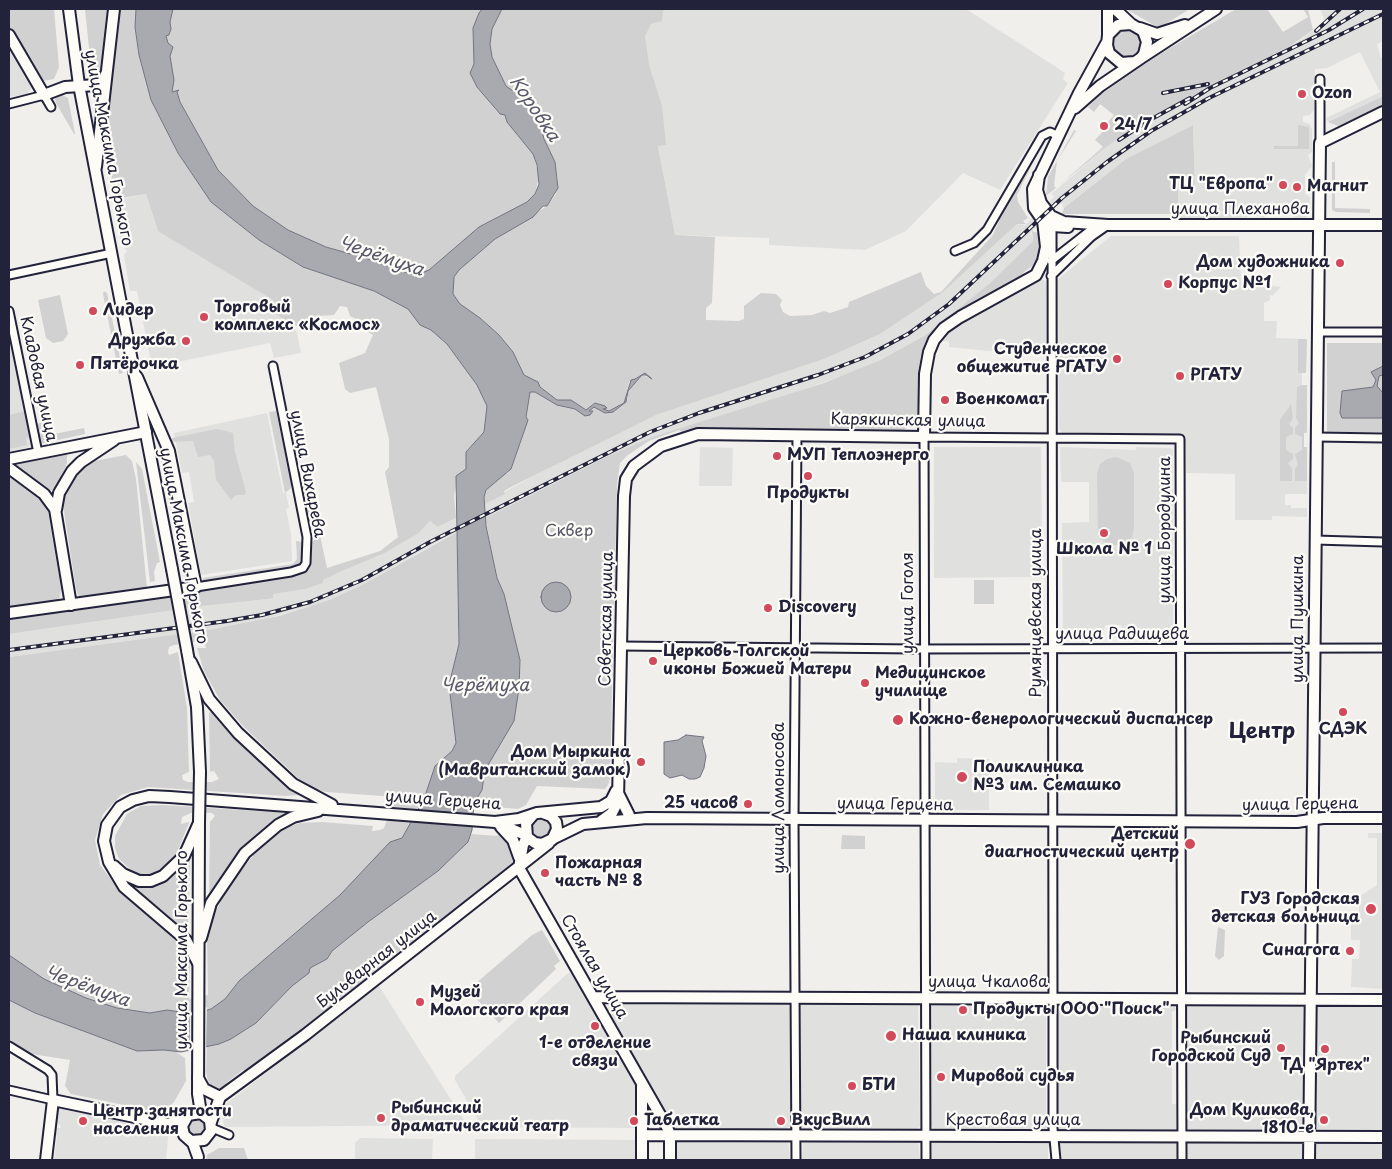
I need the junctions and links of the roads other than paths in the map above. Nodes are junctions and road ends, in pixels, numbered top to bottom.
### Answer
1 (70, 9) edge
2 (114, 9) edge
3 (1108, 9) edge
4 (1115, 9) edge
5 (1216, 9) edge
6 (1200, 19) junction
7 (1135, 25) junction
8 (9, 35) edge
9 (1108, 38) junction
10 (1138, 60) junction
11 (107, 70) junction
12 (1320, 79) dead end
13 (79, 85) junction
14 (44, 95) junction
15 (9, 104) edge
16 (51, 107) dead end
17 (1072, 110) junction
18 (1380, 115) edge
19 (1059, 136) junction
20 (1320, 143) junction
21 (96, 167) junction
22 (1049, 221) junction
23 (1097, 225) junction
24 (1108, 225) junction
25 (1318, 225) junction
26 (1383, 225) edge
27 (955, 251) dead end
28 (112, 253) junction
29 (1052, 260) junction
30 (9, 275) edge
31 (1036, 275) junction
32 (1051, 276) junction
33 (9, 311) edge
34 (1317, 332) junction
35 (1383, 332) edge
36 (273, 366) dead end
37 (136, 374) junction
38 (146, 432) junction
39 (797, 435) junction
40 (924, 437) junction
41 (1316, 437) junction
42 (118, 438) junction
43 (1051, 438) junction
44 (1383, 438) edge
45 (1180, 439) joint
46 (38, 453) junction
47 (642, 458) joint
48 (9, 459) edge
49 (9, 468) edge
50 (63, 485) junction
51 (40, 491) junction
52 (56, 514) junction
53 (1315, 540) junction
54 (1383, 542) edge
55 (196, 587) junction
56 (71, 605) junction
57 (9, 613) edge
58 (621, 646) junction
59 (795, 648) junction
60 (1052, 648) junction
61 (1314, 648) junction
62 (1383, 648) edge
63 (924, 649) junction
64 (1180, 649) junction
65 (187, 650) junction
66 (617, 786) junction
67 (350, 810) junction
68 (537, 814) junction
69 (612, 814) junction
70 (629, 815) junction
71 (647, 818) junction
72 (1383, 818) edge
73 (794, 819) junction
74 (924, 820) junction
75 (1312, 820) junction
76 (601, 821) junction
77 (1053, 821) junction
78 (1180, 821) junction
79 (199, 822) junction
80 (494, 822) junction
81 (527, 837) junction
82 (104, 841) junction
83 (551, 841) junction
84 (519, 865) junction
85 (198, 966) junction
86 (594, 997) junction
87 (794, 998) junction
88 (925, 998) junction
89 (1053, 998) junction
90 (1180, 999) junction
91 (1310, 999) junction
92 (1383, 1000) edge
93 (9, 1046) edge
94 (198, 1074) junction
95 (642, 1082) junction
96 (9, 1090) edge
97 (220, 1097) junction
98 (53, 1100) junction
99 (193, 1115) junction
100 (168, 1124) junction
101 (211, 1125) junction
102 (229, 1135) dead end
103 (642, 1135) junction
104 (670, 1135) junction
105 (926, 1135) junction
106 (1054, 1136) junction
107 (1181, 1136) junction
108 (1309, 1136) junction
109 (1383, 1137) edge
110 (188, 1138) junction
111 (796, 1139) junction
112 (204, 1140) junction
113 (198, 1158) edge
114 (46, 1160) edge
115 (642, 1160) edge
116 (670, 1160) edge
117 (796, 1160) edge
118 (926, 1160) edge
119 (1056, 1160) edge
120 (1182, 1160) edge
121 (1309, 1160) edge

1 - 13 street, улица Максима Горького
2 - 11 street
3 - 9 street
4 - 7 street
5 - 6 street
6 - 7 street
6 - 10 street
7 - 9 street
7 - 10 street
8 - 14 street
9 - 10 street
9 - 17 street
10 - 17 street
11 - 13 street
11 - 21 street
12 - 20 street, улица Пушкина
13 - 14 street
13 - 21 street, улица Максима Горького
14 - 15 street
14 - 16 street
17 - 19 street
18 - 20 street
19 - 22 street
19 - 27 street
20 - 25 street, улица Пушкина
21 - 28 street, улица Максима Горького
22 - 23 street, улица Плеханова
22 - 29 street, Румянцевская улица
22 - 31 street
23 - 24 street, улица Плеханова
23 - 29 street, улица Гоголя
24 - 25 street, улица Плеханова
24 - 32 street
25 - 26 street, улица Плеханова
25 - 34 street, улица Пушкина
28 - 30 street
28 - 37 street, улица Максима Горького
29 - 31 street, улица Гоголя
29 - 32 street, Румянцевская улица
31 - 40 street, улица Гоголя
32 - 43 street, Румянцевская улица
33 - 46 street, Кладовая улица
34 - 35 street
34 - 41 street, улица Пушкина
36 - 55 street, улица Вихарева
37 - 38 street, улица Максима Горького
37 - 55 street
38 - 42 street
38 - 65 street, улица Максима Горького, bridge
39 - 40 street, Карякинская улица
39 - 47 street, Карякинская улица
39 - 59 street, улица Ломоносова
40 - 43 street, Карякинская улица
40 - 63 street, улица Гоголя
41 - 44 street
41 - 53 street, улица Пушкина
42 - 46 street
42 - 50 street
43 - 45 street, Карякинская улица
43 - 60 street, Румянцевская улица
45 - 64 street, улица Бородулина
46 - 48 street
47 - 58 street, Советская улица
49 - 51 street
50 - 51 street
50 - 52 street
51 - 52 street
52 - 56 street
53 - 54 street
53 - 61 street, улица Пушкина
55 - 56 street
56 - 57 street
58 - 59 street, улица Радищева
58 - 66 street, Советская улица
59 - 63 street, улица Радищева
59 - 73 street, улица Ломоносова
60 - 63 street, улица Радищева
60 - 64 street, улица Радищева
60 - 77 street, Румянцевская улица
61 - 62 street, улица Радищева
61 - 64 street, улица Радищева
61 - 75 street, улица Пушкина
63 - 74 street, улица Гоголя
64 - 78 street, улица Бородулина
65 - 67 street
65 - 79 street, улица Максима Горького, bridge
66 - 68 street
66 - 69 street, Советская улица
66 - 70 street, Советская улица
67 - 80 street, улица Герцена
67 - 82 street
67 - 85 street
68 - 69 street, улица Герцена
68 - 80 street, улица Герцена
68 - 81 street
68 - 83 street
69 - 70 street, улица Герцена
69 - 76 street
70 - 71 street, улица Герцена
71 - 73 street, улица Герцена
71 - 76 street, улица Герцена
72 - 75 street, улица Герцена
73 - 74 street, улица Герцена
73 - 87 street, улица Ломоносова
74 - 77 street, улица Герцена
74 - 88 street, улица Гоголя
75 - 78 street, улица Герцена
75 - 91 street, улица Пушкина
76 - 83 street, улица Герцена
77 - 78 street, улица Герцена
77 - 89 street, Румянцевская улица
78 - 90 street, улица Бородулина
79 - 82 street
79 - 85 street, улица Максима Горького
80 - 81 street
80 - 84 street, Стоялая улица
81 - 83 street
81 - 84 street
82 - 85 street
83 - 84 street, Бульварная улица
84 - 86 street, Стоялая улица
84 - 97 street, Бульварная улица
85 - 94 street, улица Максима Горького
86 - 87 street, улица Чкалова
86 - 95 street, Стоялая улица
87 - 88 street, улица Чкалова
87 - 111 street, улица Ломоносова
88 - 89 street, улица Чкалова
88 - 105 street, улица Гоголя
89 - 90 street, улица Чкалова
89 - 106 street, Румянцевская улица
90 - 91 street, улица Чкалова
90 - 107 street, улица Бородулина
91 - 92 street, улица Чкалова
91 - 108 street, улица Пушкина
93 - 98 street
94 - 97 street
94 - 99 street, улица Максима Горького
95 - 103 street, Стоялая улица
95 - 104 street, Стоялая улица
96 - 98 street
97 - 101 street
98 - 100 street
98 - 114 street
99 - 100 street
99 - 101 street
99 - 110 street, улица Максима Горького
100 - 110 street
101 - 102 street
101 - 112 street
103 - 104 street, Крестовая улица
103 - 115 street, Стоялая улица
104 - 111 street, Крестовая улица
104 - 116 street, Стоялая улица
105 - 106 street, Крестовая улица
105 - 111 street, Крестовая улица
105 - 118 street, улица Гоголя
106 - 107 street, Крестовая улица
106 - 119 street, Румянцевская улица
107 - 108 street, Крестовая улица
107 - 120 street, улица Бородулина
108 - 109 street, Крестовая улица
108 - 121 street, улица Пушкина
110 - 112 street
110 - 113 street
111 - 117 street, улица Ломоносова
112 - 113 street

